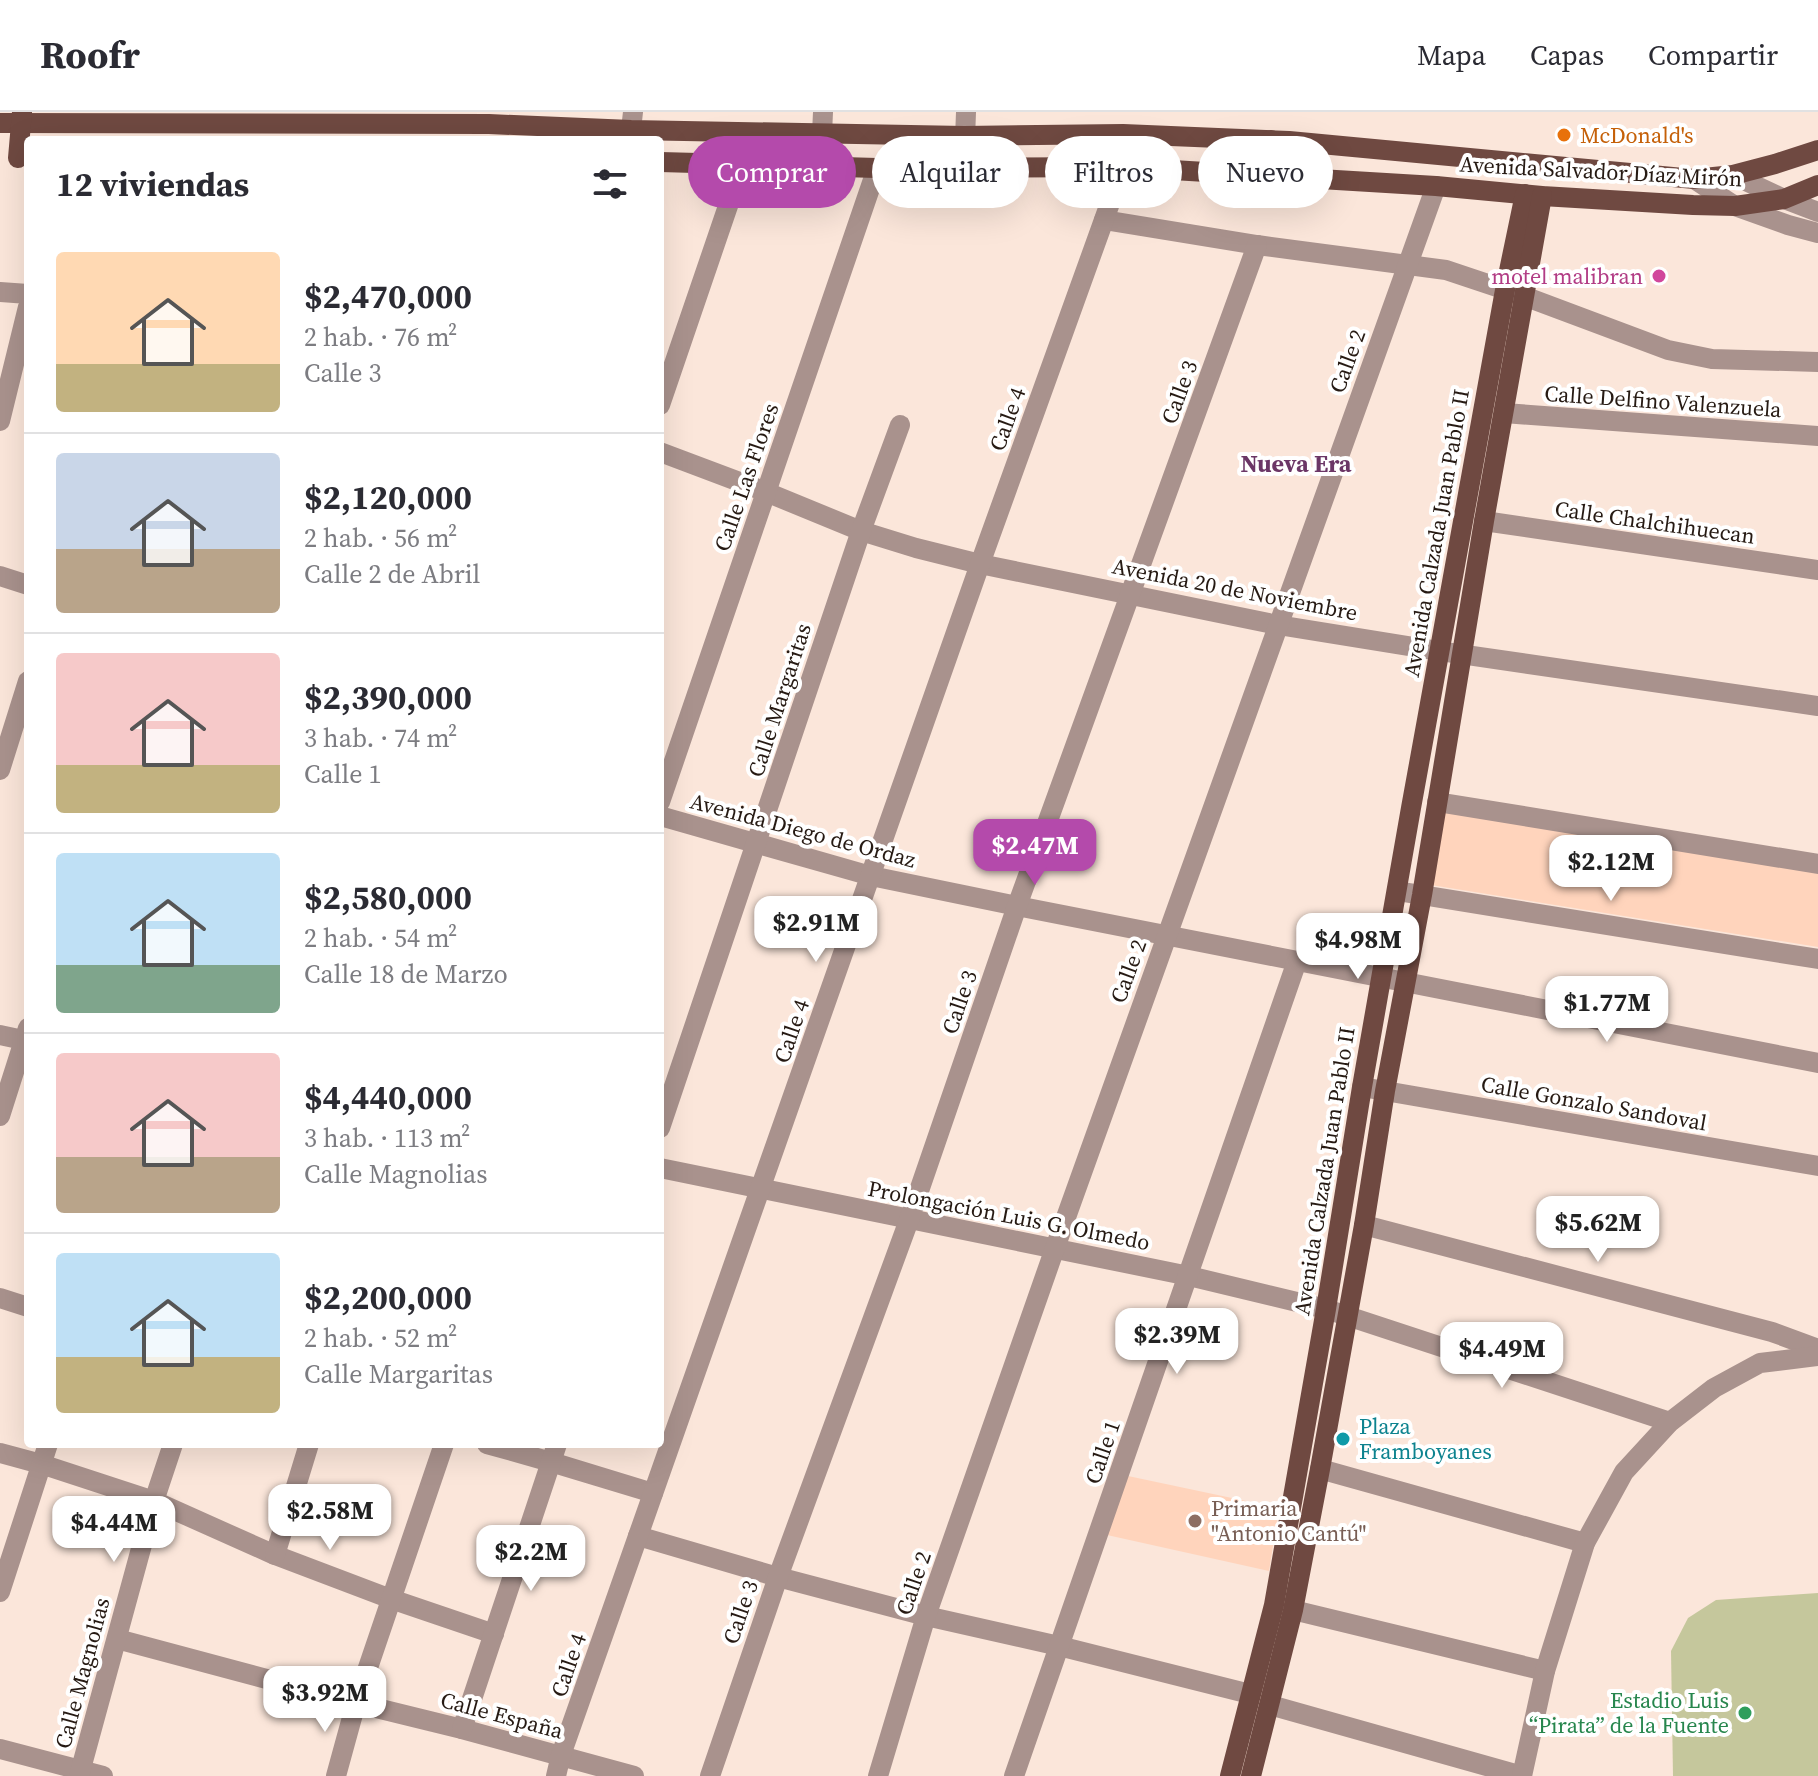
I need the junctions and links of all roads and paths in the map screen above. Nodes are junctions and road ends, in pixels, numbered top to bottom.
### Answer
1 (823, 112) edge
2 (966, 112) edge
3 (9, 118) edge
4 (572, 120) edge
5 (632, 121) edge
6 (317, 131) edge
7 (487, 132) edge
8 (822, 134) junction
9 (964, 136) junction
10 (1198, 137) edge
11 (1333, 146) edge
12 (1818, 150) edge
13 (15, 158) edge
14 (664, 162) edge
15 (688, 163) edge
16 (1733, 175) junction
17 (1694, 179) junction
18 (1333, 180) edge
19 (872, 183) edge
20 (1818, 185) edge
21 (1436, 186) junction
22 (1533, 195) junction
23 (1784, 199) junction
24 (1735, 206) junction
25 (727, 208) edge
26 (1108, 208) edge
27 (1818, 212) edge
28 (1104, 220) junction
29 (1818, 233) edge
30 (1257, 245) junction
31 (1408, 264) junction
32 (0, 292) edge
33 (1514, 293) junction
34 (24, 294) edge
35 (24, 323) edge
36 (1813, 364) edge
37 (664, 393) edge
38 (1504, 413) junction
39 (0, 421) edge
40 (900, 425) dead end
41 (1818, 436) edge
42 (664, 454) edge
43 (766, 492) junction
44 (1484, 521) junction
45 (861, 531) junction
46 (980, 564) junction
47 (1818, 570) edge
48 (0, 576) edge
49 (24, 584) edge
50 (1131, 594) junction
51 (1278, 625) junction
52 (1439, 651) junction
53 (1463, 654) junction
54 (24, 694) edge
55 (1818, 706) edge
56 (0, 770) edge
57 (664, 790) edge
58 (1437, 802) junction
59 (664, 817) edge
60 (757, 843) junction
61 (1818, 864) edge
62 (871, 876) junction
63 (1397, 891) junction
64 (1422, 895) junction
65 (1017, 906) junction
66 (1167, 935) junction
67 (1818, 959) edge
68 (1297, 961) junction
69 (1381, 978) junction
70 (1405, 982) junction
71 (0, 1035) edge
72 (24, 1036) edge
73 (24, 1045) edge
74 (1818, 1063) edge
75 (1362, 1087) junction
76 (1385, 1091) junction
77 (0, 1116) edge
78 (664, 1116) edge
79 (1818, 1166) edge
80 (664, 1169) edge
81 (761, 1188) junction
82 (909, 1220) junction
83 (1364, 1225) junction
84 (1055, 1248) junction
85 (1189, 1276) junction
86 (0, 1298) edge
87 (24, 1306) edge
88 (1326, 1309) junction
89 (1347, 1316) junction
90 (1818, 1349) edge
91 (1818, 1356) edge
92 (1670, 1422) junction
93 (172, 1448) edge
94 (308, 1448) edge
95 (443, 1448) edge
96 (517, 1448) edge
97 (0, 1453) edge
98 (554, 1453) edge
99 (45, 1454) edge
100 (1320, 1469) junction
101 (653, 1493) junction
102 (154, 1501) junction
103 (638, 1536) junction
104 (1585, 1543) junction
105 (275, 1555) junction
106 (778, 1577) junction
107 (0, 1592) edge
108 (391, 1599) junction
109 (1293, 1610) junction
110 (926, 1616) junction
111 (494, 1634) junction
112 (117, 1639) junction
113 (1059, 1646) junction
114 (1545, 1671) junction
115 (1250, 1694) junction
116 (356, 1703) junction
117 (1270, 1705) junction
118 (462, 1729) junction
119 (0, 1749) edge
120 (561, 1755) junction
121 (80, 1773) edge
122 (103, 1776) edge
123 (336, 1776) edge
124 (556, 1776) edge
125 (634, 1776) edge
126 (710, 1776) edge
127 (878, 1776) edge
128 (1014, 1776) edge
129 (1230, 1776) edge
130 (1251, 1776) edge
131 (1522, 1776) edge

1 - 8 street
2 - 9 street
3 - 6 main road, Avenida Salvador Díaz Mirón
3 - 13 main road
4 - 5 main road, Avenida Salvador Díaz Mirón
4 - 7 main road, Avenida Salvador Díaz Mirón
5 - 8 main road, Avenida Salvador Díaz Mirón
6 - 7 main road, Avenida Salvador Díaz Mirón
8 - 9 main road, Avenida Salvador Díaz Mirón
9 - 10 main road, Avenida Salvador Díaz Mirón
11 - 17 main road, Avenida Salvador Díaz Mirón
12 - 16 main road, Avenida Salvador Díaz Mirón
14 - 15 main road, Avenida Salvador Díaz Mirón
16 - 17 main road, Avenida Salvador Díaz Mirón
16 - 23 street
17 - 24 street
18 - 21 main road, Avenida Salvador Díaz Mirón
19 - 43 street, Calle Las Flores
20 - 23 main road, Avenida Salvador Díaz Mirón
21 - 22 main road, Avenida Salvador Díaz Mirón
21 - 31 street, Calle 2
22 - 24 main road, Avenida Salvador Díaz Mirón
22 - 33 main road, Avenida Calzada Juan Pablo II
23 - 24 main road, Avenida Salvador Díaz Mirón
23 - 27 street
24 - 29 street
25 - 37 street
26 - 28 street, Calle 4
28 - 30 street
28 - 46 street, Calle 4
30 - 31 street
30 - 50 street, Calle 3
31 - 33 street
31 - 51 street, Calle 2
32 - 34 street
33 - 36 street
33 - 38 main road, Avenida Calzada Juan Pablo II
33 - 52 main road, Avenida Calzada Juan Pablo II
35 - 39 street
38 - 41 street, Calle Delfino Valenzuela
38 - 44 main road, Avenida Calzada Juan Pablo II
40 - 45 street, Calle Margaritas
42 - 43 street, Avenida 20 de Noviembre
43 - 45 street, Avenida 20 de Noviembre
43 - 57 street, Calle Las Flores
44 - 47 street, Calle Chalchihuecan
44 - 53 main road, Avenida Calzada Juan Pablo II
45 - 46 street, Avenida 20 de Noviembre
45 - 60 street, Calle Margaritas
46 - 50 street, Avenida 20 de Noviembre
46 - 62 street, Calle 4
48 - 49 street
50 - 51 street, Avenida 20 de Noviembre
50 - 65 street, Calle 3
51 - 52 street, Avenida 20 de Noviembre
51 - 66 street, Calle 2
52 - 53 street, Avenida 20 de Noviembre
52 - 63 main road, Avenida Calzada Juan Pablo II
53 - 55 street, Avenida 20 de Noviembre
53 - 58 main road, Avenida Calzada Juan Pablo II
54 - 56 street
58 - 61 street
58 - 64 main road, Avenida Calzada Juan Pablo II
59 - 60 street, Avenida Diego de Ordaz
60 - 62 street, Avenida Diego de Ordaz
60 - 78 street, Calle Margaritas
62 - 65 street, Avenida Diego de Ordaz
62 - 81 street, Calle 4
63 - 64 street
63 - 69 main road, Avenida Calzada Juan Pablo II
64 - 67 street
64 - 70 main road, Avenida Calzada Juan Pablo II
65 - 66 street, Avenida Diego de Ordaz
65 - 82 street, Calle 3
66 - 68 street, Avenida Diego de Ordaz
66 - 84 street, Calle 2
68 - 69 street, Avenida Diego de Ordaz
68 - 85 street, Calle 1
69 - 70 street, Avenida Diego de Ordaz
69 - 75 main road, Avenida Calzada Juan Pablo II
70 - 74 street, Avenida Diego de Ordaz
70 - 76 main road, Avenida Calzada Juan Pablo II
71 - 72 street
73 - 77 street
75 - 76 street, Calle Gonzalo Sandoval
75 - 88 main road, Avenida Calzada Juan Pablo II
76 - 79 street, Calle Gonzalo Sandoval
76 - 83 main road, Avenida Calzada Juan Pablo II
80 - 81 street, Prolongación Luis G. Olmedo
81 - 82 street, Prolongación Luis G. Olmedo
81 - 101 street, Calle 4
82 - 84 street, Prolongación Luis G. Olmedo
82 - 106 street, Calle 3
83 - 89 main road, Avenida Calzada Juan Pablo II
83 - 90 street
84 - 85 street, Prolongación Luis G. Olmedo
84 - 110 street, Calle 2
85 - 88 street, Prolongación Luis G. Olmedo
85 - 113 street, Calle 1
86 - 87 street
88 - 89 street, Prolongación Luis G. Olmedo
88 - 115 main road, Avenida Calzada Juan Pablo II
89 - 92 street, Prolongación Luis G. Olmedo
89 - 100 main road, Avenida Calzada Juan Pablo II
91 - 92 street
92 - 104 street
93 - 102 street, Calle Magnolias
94 - 105 street
95 - 108 street
96 - 98 street
97 - 99 street
98 - 101 street
98 - 111 street
99 - 102 street
99 - 107 street
100 - 104 street
100 - 109 main road, Avenida Calzada Juan Pablo II
101 - 103 street, Calle 4
102 - 105 street
102 - 112 street, Calle Magnolias
103 - 106 street
103 - 120 street, Calle 4
104 - 114 street
105 - 108 street
106 - 110 street
106 - 126 street, Calle 3
108 - 111 street
108 - 116 street
109 - 114 street
109 - 117 main road, Avenida Calzada Juan Pablo II
110 - 113 street
110 - 127 street, Calle 2
111 - 118 street
112 - 116 street, Calle España
112 - 121 street, Calle Magnolias
113 - 115 street
113 - 128 street, Calle 1
114 - 131 street
115 - 129 main road, Avenida Calzada Juan Pablo II
116 - 118 street, Calle España
116 - 123 street
117 - 130 main road, Avenida Calzada Juan Pablo II
117 - 131 street
118 - 120 street, Calle España
119 - 121 street
120 - 124 street, Calle 4
120 - 125 street, Calle España
121 - 122 street

